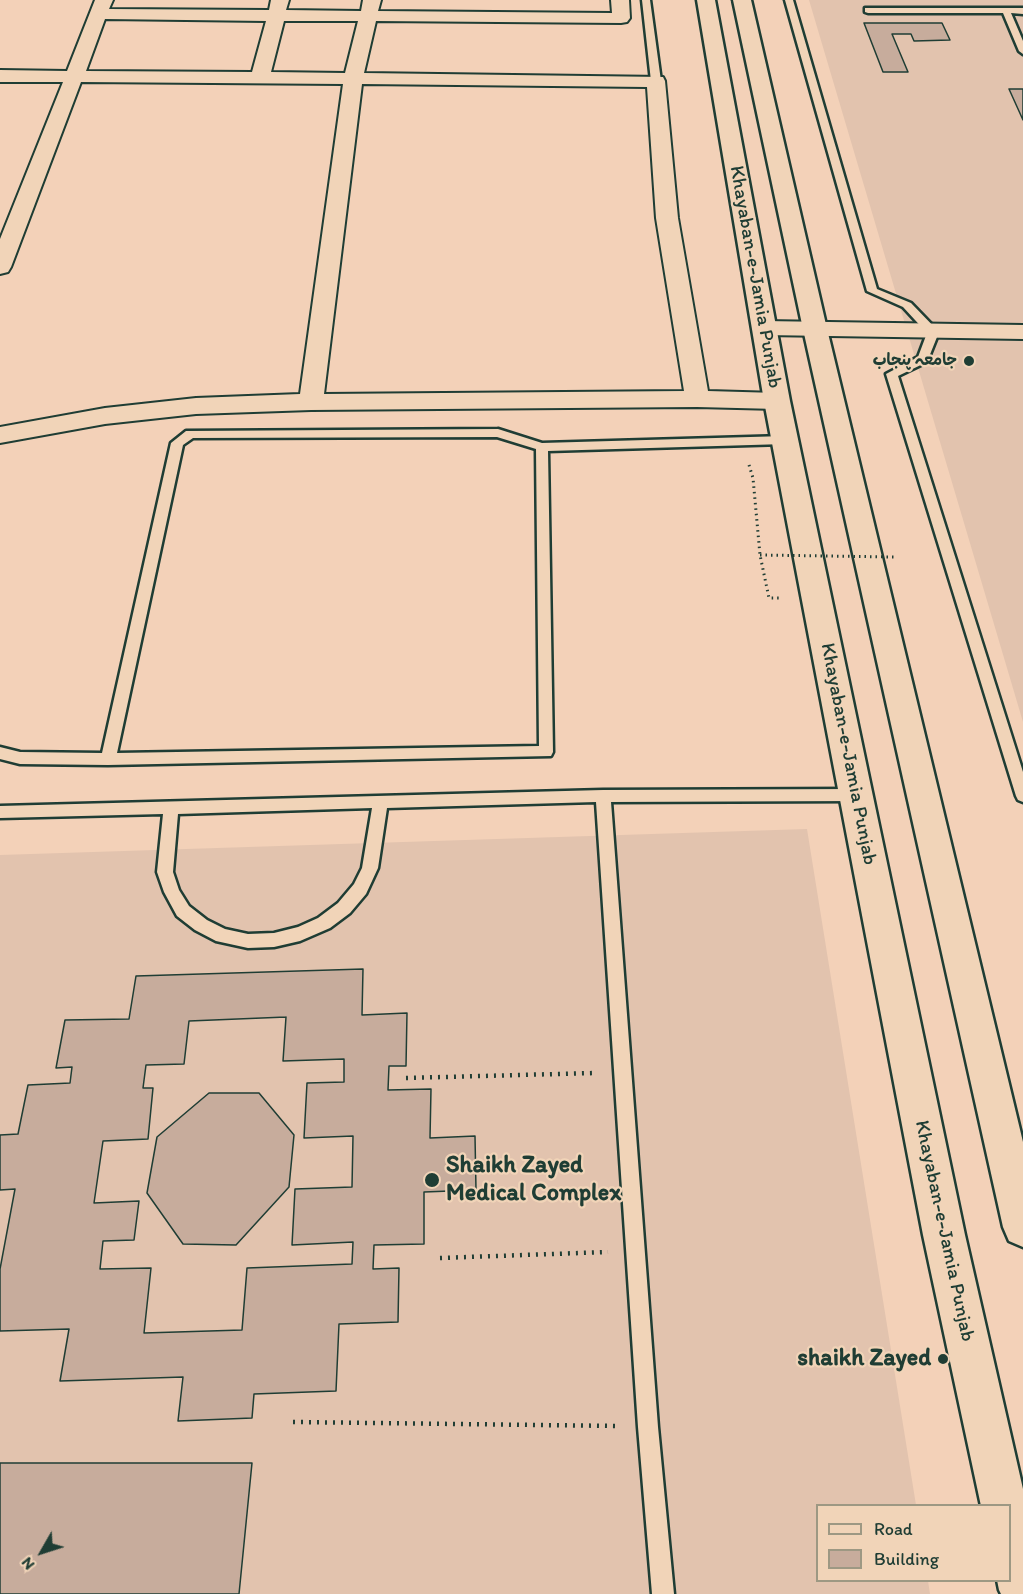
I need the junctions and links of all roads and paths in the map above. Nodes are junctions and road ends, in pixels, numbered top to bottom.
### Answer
1 (620, 0) edge
2 (646, 0) edge
3 (706, 0) edge
4 (742, 0) edge
5 (789, 0) edge
6 (101, 7) edge
7 (279, 7) edge
8 (371, 8) edge
9 (868, 10) dead end
10 (1006, 11) junction
11 (1023, 11) edge
12 (1023, 51) edge
13 (0, 76) edge
14 (73, 76) junction
15 (260, 77) junction
16 (353, 79) junction
17 (656, 81) junction
18 (0, 267) edge
19 (764, 328) junction
20 (815, 329) junction
21 (933, 332) junction
22 (1023, 332) edge
23 (697, 399) junction
24 (777, 401) junction
25 (311, 402) junction
26 (0, 435) edge
27 (785, 440) junction
28 (542, 447) junction
29 (753, 478) dead end
30 (760, 555) junction
31 (894, 557) dead end
32 (769, 598) dead end
33 (0, 753) edge
34 (108, 759) junction
35 (856, 795) junction
36 (603, 796) junction
37 (1023, 796) edge
38 (380, 803) junction
39 (171, 808) junction
40 (0, 812) edge
41 (623, 1072) junction
42 (406, 1078) dead end
43 (1023, 1227) edge
44 (636, 1251) junction
45 (440, 1258) dead end
46 (293, 1422) dead end
47 (648, 1427) junction
48 (1004, 1504) edge
49 (1011, 1535) edge
50 (1023, 1590) edge
51 (663, 1594) edge

1 - 8 street
2 - 17 lane
3 - 19 main road, Khayaban-e-Jamia Punjab
4 - 20 main road
5 - 21 lane
6 - 7 street
6 - 14 street
7 - 8 street
7 - 15 street
8 - 16 street
9 - 10 lane
10 - 11 lane
10 - 12 lane
13 - 14 street
14 - 15 street
14 - 18 street
15 - 16 street
16 - 17 street
16 - 25 street
17 - 23 street
19 - 20 street
19 - 24 main road, Khayaban-e-Jamia Punjab
20 - 21 street
20 - 43 main road
21 - 22 street
21 - 37 lane
23 - 24 street
23 - 25 street
24 - 27 main road, Khayaban-e-Jamia Punjab
25 - 26 street
27 - 28 lane
27 - 35 main road, Khayaban-e-Jamia Punjab
28 - 34 lane
28 - 34 lane
29 - 30 path
30 - 31 path, bridge
30 - 32 path
33 - 34 lane
35 - 36 lane
35 - 48 main road, Khayaban-e-Jamia Punjab
36 - 38 lane
36 - 41 lane
38 - 39 lane
38 - 39 lane
39 - 40 lane
41 - 42 path
41 - 44 lane
44 - 45 path
44 - 47 lane
46 - 47 path
47 - 51 lane
49 - 50 main road

